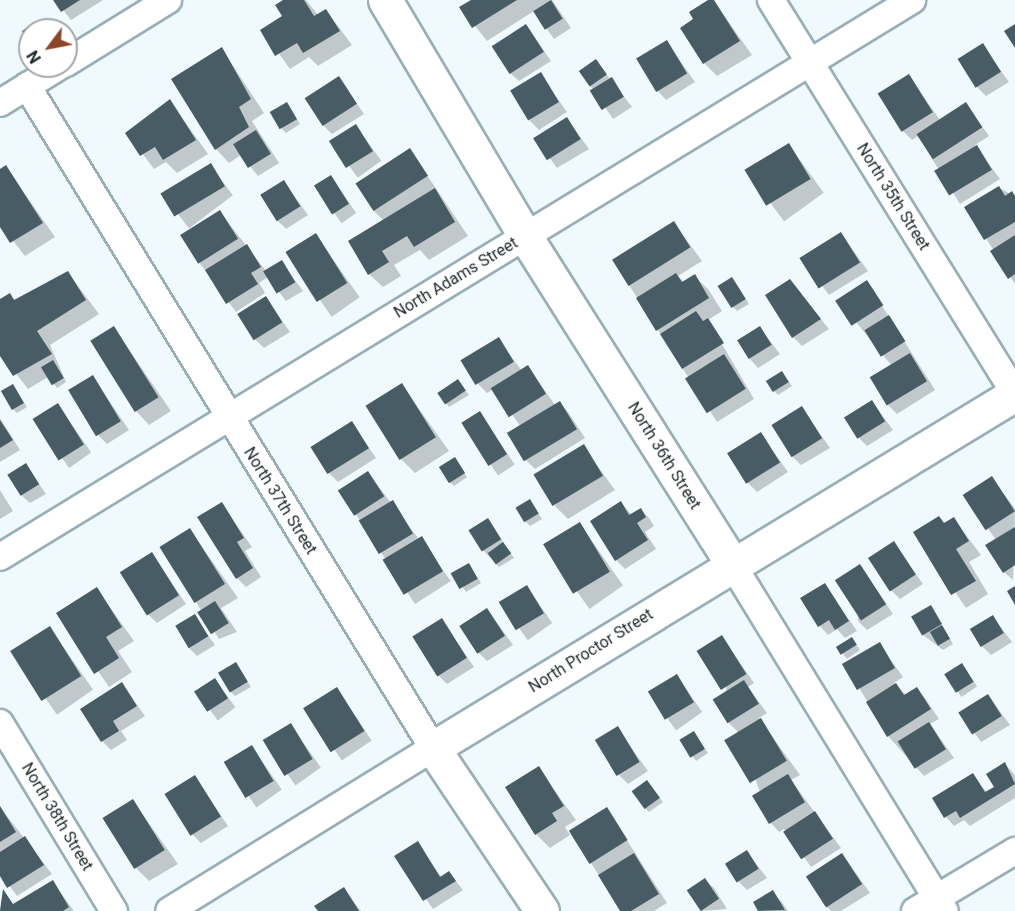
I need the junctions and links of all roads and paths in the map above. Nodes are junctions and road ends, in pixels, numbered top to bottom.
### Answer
1 (168, 0) edge
2 (385, 0) edge
3 (771, 0) edge
4 (912, 0) edge
5 (78, 56) edge
6 (809, 62) junction
7 (40, 78) edge
8 (27, 86) junction
9 (0, 103) edge
10 (525, 236) junction
11 (1015, 394) edge
12 (228, 417) junction
13 (0, 556) edge
14 (732, 564) junction
15 (0, 723) edge
16 (433, 748) junction
17 (1015, 851) edge
18 (932, 907) edge
19 (114, 911) edge
20 (169, 911) edge
21 (542, 911) edge

1 - 5 street
2 - 10 street, North 36th Street
3 - 6 street, North 35th Street
4 - 6 street, North Adams Street
6 - 10 street, North Adams Street
6 - 11 street, North 35th Street
7 - 8 street
8 - 9 street
8 - 12 street, North 37th Street
10 - 12 street, North Adams Street
10 - 14 street, North 36th Street
11 - 14 street, North Proctor Street
12 - 13 street, North Adams Street
12 - 16 street, North 37th Street
14 - 16 street, North Proctor Street
14 - 18 street, North 36th Street
15 - 19 street, North 38th Street
16 - 20 street, North Proctor Street
16 - 21 street, North 37th Street
17 - 18 street

